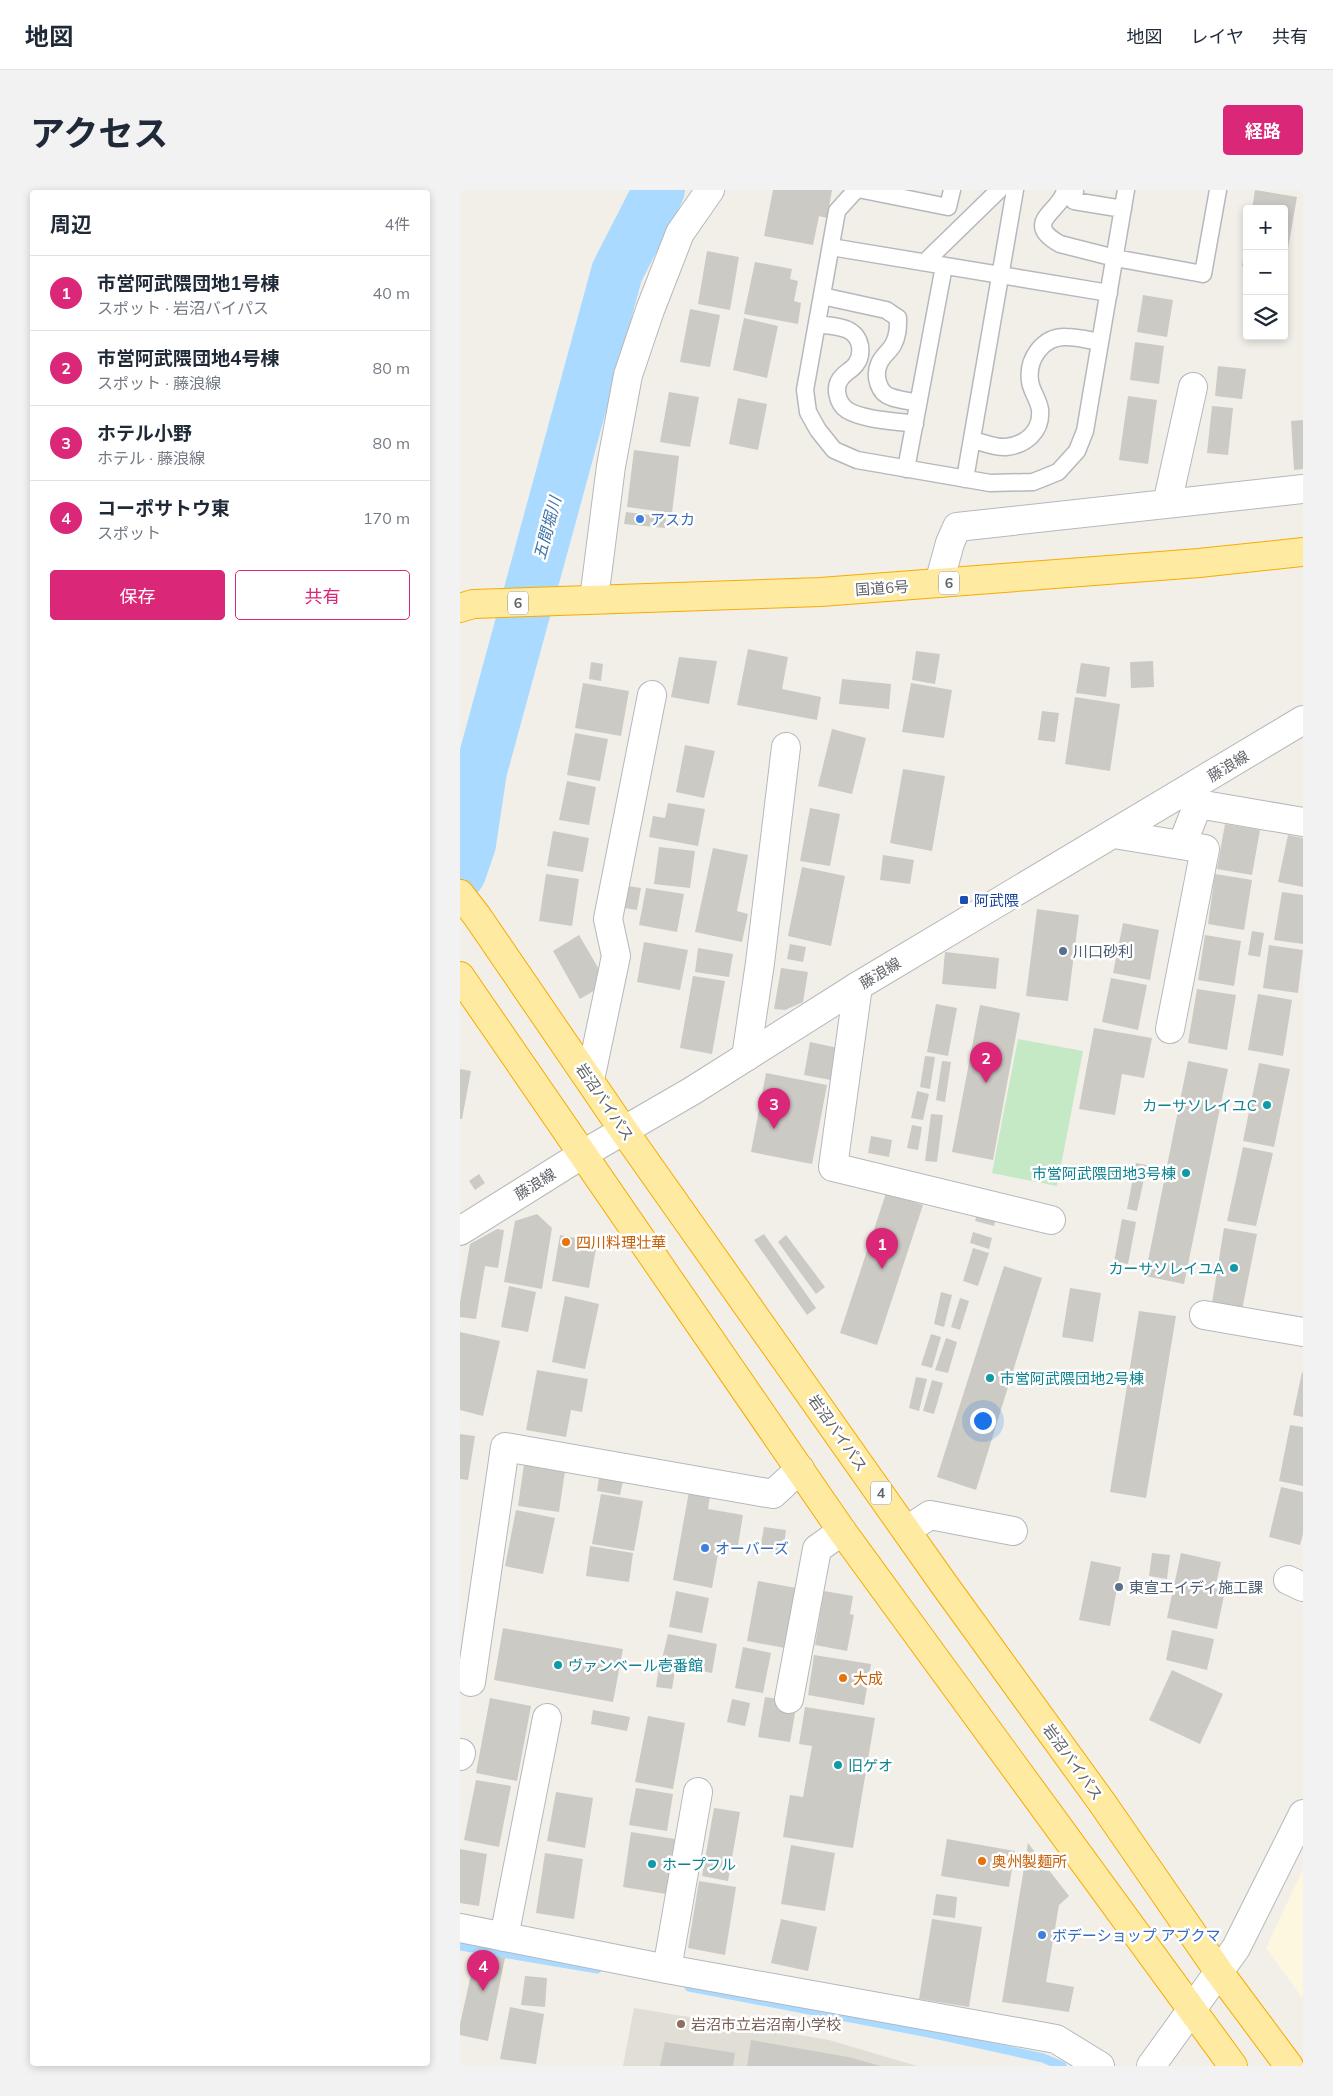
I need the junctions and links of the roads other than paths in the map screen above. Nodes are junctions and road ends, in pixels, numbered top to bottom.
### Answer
1 (710, 190) edge
2 (856, 190) edge
3 (863, 190) edge
4 (952, 190) edge
5 (999, 190) edge
6 (1015, 190) edge
7 (1065, 190) edge
8 (1075, 190) edge
9 (1126, 190) edge
10 (1218, 190) edge
11 (1123, 209) junction
12 (831, 247) junction
13 (1115, 258) junction
14 (925, 262) junction
15 (944, 266) junction
16 (1000, 275) junction
17 (1109, 293) junction
18 (822, 296) junction
19 (817, 324) junction
20 (1100, 342) junction
21 (1193, 387) dead end
22 (918, 403) junction
23 (914, 424) junction
24 (972, 440) junction
25 (906, 469) junction
26 (965, 479) junction
27 (1303, 489) edge
28 (1167, 504) junction
29 (1303, 552) edge
30 (939, 583) junction
31 (594, 599) junction
32 (464, 604) edge
33 (652, 695) dead end
34 (1303, 720) edge
35 (786, 747) dead end
36 (1303, 822) edge
37 (1114, 834) junction
38 (1182, 845) junction
39 (460, 894) edge
40 (460, 976) edge
41 (858, 986) junction
42 (1170, 1029) dead end
43 (746, 1057) junction
44 (590, 1080) junction
45 (624, 1131) junction
46 (583, 1154) junction
47 (1051, 1220) dead end
48 (460, 1231) edge
49 (1204, 1315) dead end
50 (1303, 1332) edge
51 (800, 1470) junction
52 (907, 1530) junction
53 (842, 1531) junction
54 (1013, 1531) dead end
55 (471, 1682) dead end
56 (789, 1698) dead end
57 (547, 1718) dead end
58 (698, 1792) dead end
59 (1303, 1814) edge
60 (460, 1928) edge
61 (504, 1937) junction
62 (667, 1969) junction
63 (1219, 1972) junction
64 (1192, 2010) junction
65 (1100, 2066) edge
66 (1152, 2066) edge
67 (1233, 2066) edge
68 (1289, 2066) edge

1 - 31 street
2 - 12 lane
3 - 4 lane
5 - 14 lane
6 - 16 lane
7 - 13 lane
8 - 11 lane
9 - 11 lane
10 - 13 lane
11 - 13 lane
12 - 14 lane
12 - 18 lane
13 - 17 lane
14 - 15 lane
15 - 16 lane
15 - 22 lane
16 - 17 lane
16 - 24 lane
17 - 20 lane
18 - 19 lane
18 - 22 lane
19 - 23 lane
19 - 25 lane
20 - 24 lane
20 - 26 lane
21 - 28 street
22 - 23 lane
23 - 25 lane
24 - 26 lane
25 - 26 lane
27 - 28 street
28 - 30 street
29 - 30 highway, 国道6号 / 6
30 - 31 highway, 国道6号 / 6
31 - 32 highway, 国道6号 / 6
33 - 44 street
34 - 37 street, 藤浪線
35 - 43 street
36 - 38 street
37 - 38 street
37 - 41 street, 藤浪線
38 - 42 street
39 - 44 highway, 岩沼バイパス / 4
40 - 46 highway
41 - 43 street, 藤浪線
41 - 47 street
43 - 45 street, 藤浪線
44 - 45 highway, 岩沼バイパス / 4
45 - 46 street, 藤浪線
45 - 52 highway, 岩沼バイパス / 4
46 - 48 street, 藤浪線
46 - 51 highway
49 - 50 street
51 - 53 highway
51 - 55 street
52 - 54 street
52 - 63 highway, 岩沼バイパス / 4
53 - 56 street
53 - 64 highway
57 - 61 street
58 - 62 street
59 - 63 street
60 - 61 street
61 - 62 street
62 - 65 street
63 - 64 street
63 - 68 highway, 岩沼バイパス / 4
64 - 66 street
64 - 67 highway

